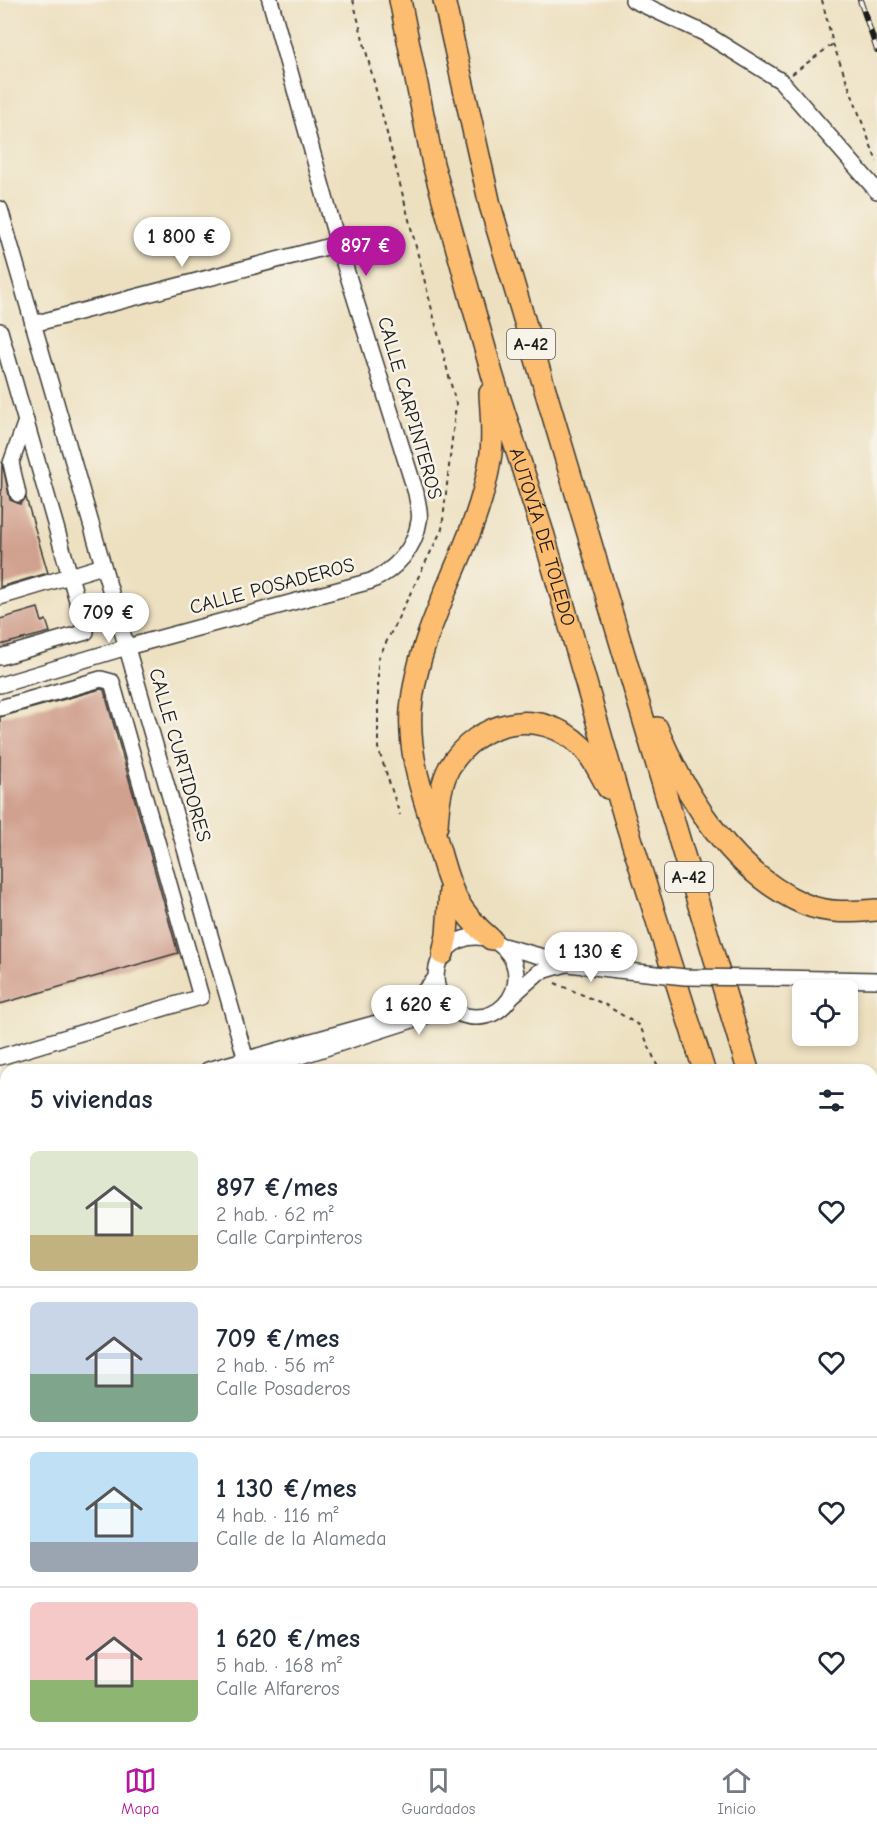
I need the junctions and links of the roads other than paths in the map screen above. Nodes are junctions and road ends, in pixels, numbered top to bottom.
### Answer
1 (270, 0) edge
2 (400, 0) edge
3 (444, 0) edge
4 (633, 0) edge
5 (877, 191) edge
6 (0, 209) edge
7 (338, 244) junction
8 (33, 324) junction
9 (0, 331) edge
10 (493, 377) junction
11 (26, 421) junction
12 (18, 494) dead end
13 (408, 551) joint
14 (103, 566) junction
15 (70, 577) junction
16 (0, 597) edge
17 (127, 647) junction
18 (0, 657) edge
19 (631, 684) junction
20 (0, 685) edge
21 (0, 708) edge
22 (624, 816) junction
23 (436, 838) junction
24 (450, 890) junction
25 (877, 910) edge
26 (497, 943) junction
27 (443, 954) junction
28 (569, 964) junction
29 (435, 979) junction
30 (877, 980) edge
31 (201, 997) junction
32 (512, 997) junction
33 (454, 1011) junction
34 (0, 1058) edge
35 (10, 1064) edge
36 (247, 1064) edge
37 (276, 1064) edge
38 (702, 1064) edge
39 (746, 1064) edge

1 - 7 street, CALLE CARPINTEROS
2 - 10 highway, AUTOVÍA DE TOLEDO / A-42
3 - 19 highway, A-42
4 - 5 street
6 - 8 street, CALLE CURTIDORES
7 - 8 street
7 - 13 street, CALLE CARPINTEROS
8 - 14 street, CALLE CURTIDORES
9 - 11 street
10 - 22 highway, AUTOVÍA DE TOLEDO / A-42
10 - 23 highway
11 - 12 street
11 - 15 street
13 - 17 street, CALLE POSADEROS
14 - 15 street
14 - 17 street, CALLE CURTIDORES
15 - 16 street
15 - 18 street
17 - 20 street, CALLE POSADEROS
17 - 36 street, CALLE CURTIDORES
19 - 25 highway
19 - 39 highway, A-42
21 - 31 street
22 - 23 highway
22 - 38 highway, AUTOVÍA DE TOLEDO / A-42
23 - 24 highway
24 - 26 highway
24 - 27 highway
26 - 27 street
26 - 28 street
26 - 32 street
27 - 29 street
28 - 30 street, bridge
28 - 32 street
29 - 33 street
29 - 36 street
31 - 34 street
31 - 35 street
32 - 33 street
33 - 37 street

